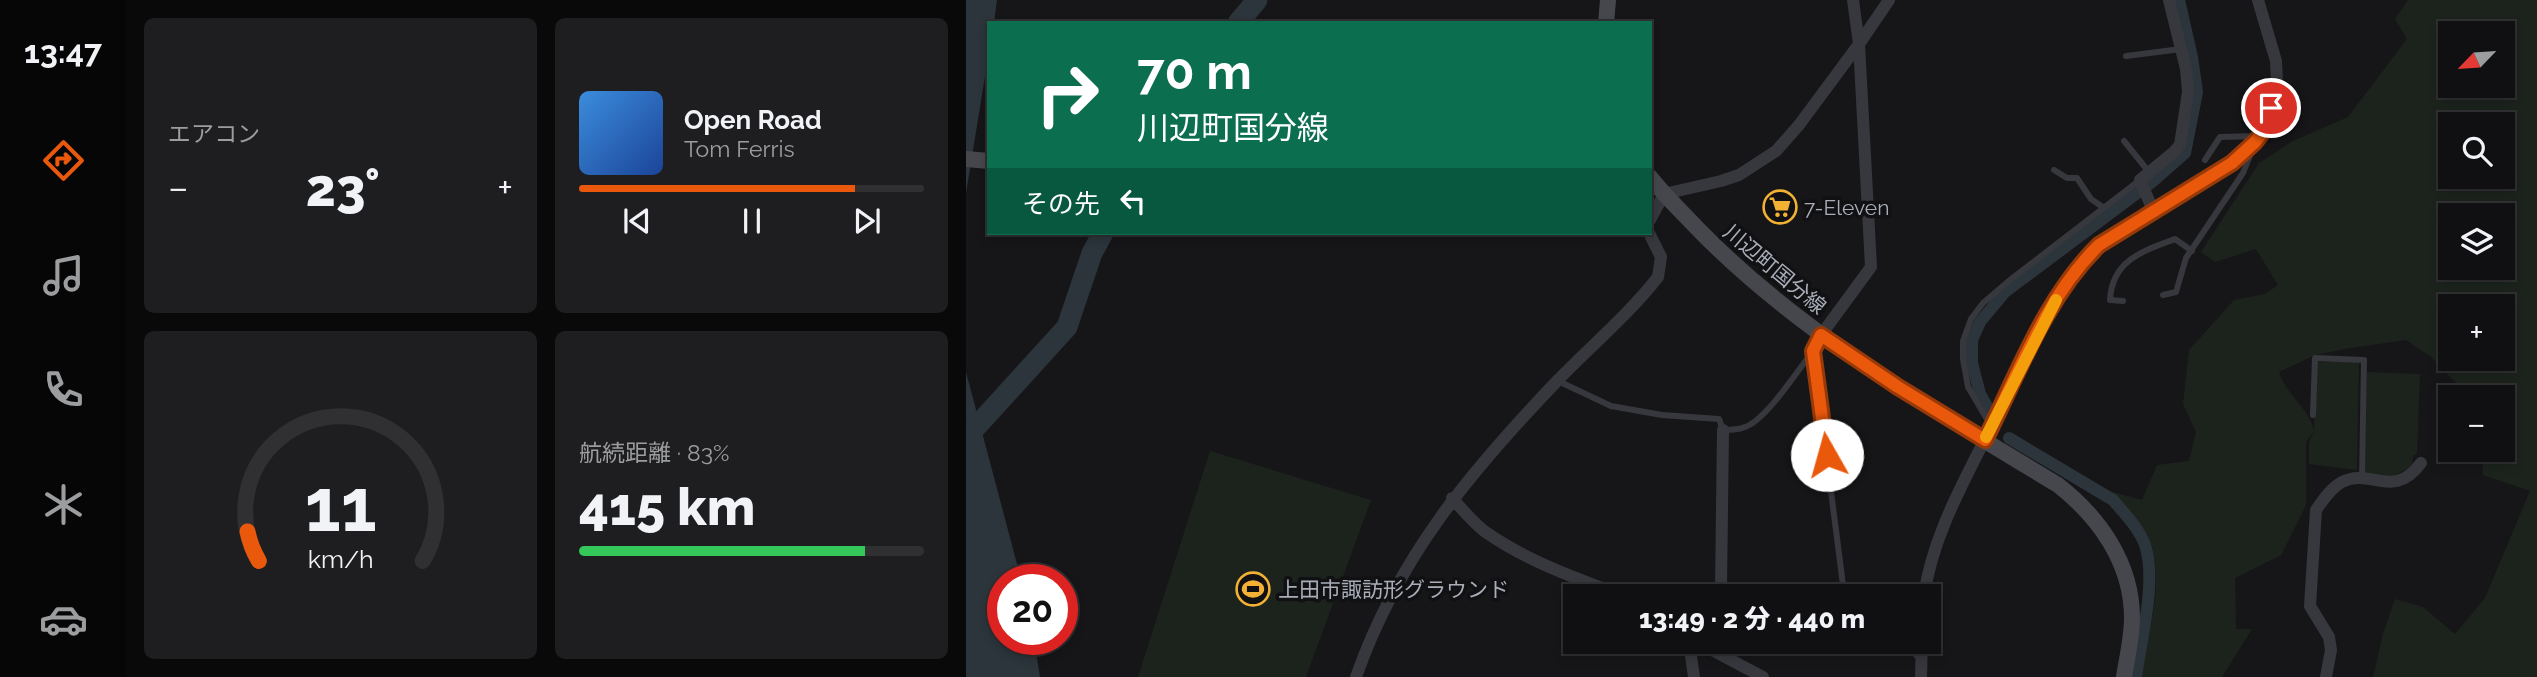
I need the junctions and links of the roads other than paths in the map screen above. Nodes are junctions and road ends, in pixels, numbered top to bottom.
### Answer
1 (1608, 0) edge
2 (1853, 0) edge
3 (1889, 0) edge
4 (2169, 0) edge
5 (2258, 0) edge
6 (1605, 21) edge
7 (1859, 44) junction
8 (2181, 49) junction
9 (2126, 56) dead end
10 (2257, 139) junction
11 (2124, 141) dead end
12 (966, 159) edge
13 (2205, 160) dead end
14 (987, 161) edge
15 (2054, 170) dead end
16 (2144, 183) junction
17 (1657, 195) edge
18 (2104, 208) junction
19 (2153, 210) junction
20 (1652, 213) edge
21 (1650, 235) edge
22 (2192, 251) junction
23 (2163, 295) dead end
24 (2123, 301) dead end
25 (1821, 335) junction
26 (1813, 351) junction
27 (1558, 381) junction
28 (2313, 415) dead end
29 (1723, 430) junction
30 (1988, 434) junction
31 (2421, 463) dead end
32 (2362, 479) junction
33 (1452, 498) junction
34 (1591, 584) edge
35 (1721, 584) edge
36 (1843, 584) edge
37 (1926, 584) edge
38 (1691, 654) edge
39 (1720, 654) edge
40 (1916, 654) edge
41 (1922, 654) edge
42 (1922, 660) junction
43 (1356, 677) edge
44 (1695, 677) edge
45 (1763, 677) edge
46 (1921, 677) edge
47 (2124, 677) edge
48 (2326, 677) edge

1 - 6 street
2 - 7 street
3 - 7 street
4 - 8 street
5 - 10 street
7 - 17 street
7 - 25 street
8 - 9 lane
8 - 16 street
10 - 13 lane
10 - 19 street
10 - 22 lane
11 - 16 lane
12 - 14 street
15 - 18 lane
16 - 18 lane
16 - 19 street
17 - 20 street
17 - 25 street, 川辺町国分線
18 - 30 lane
19 - 30 street
21 - 27 street
22 - 23 lane
22 - 24 lane
25 - 26 lane
25 - 30 street, 川辺町国分線
26 - 29 lane
26 - 36 lane
27 - 29 lane
27 - 33 street
28 - 32 lane
29 - 35 street
30 - 37 street
30 - 47 street, 川辺町国分線
31 - 32 street
32 - 48 street
33 - 34 street
33 - 43 street
38 - 44 street
39 - 45 street
40 - 42 lane
41 - 42 street
42 - 46 street

